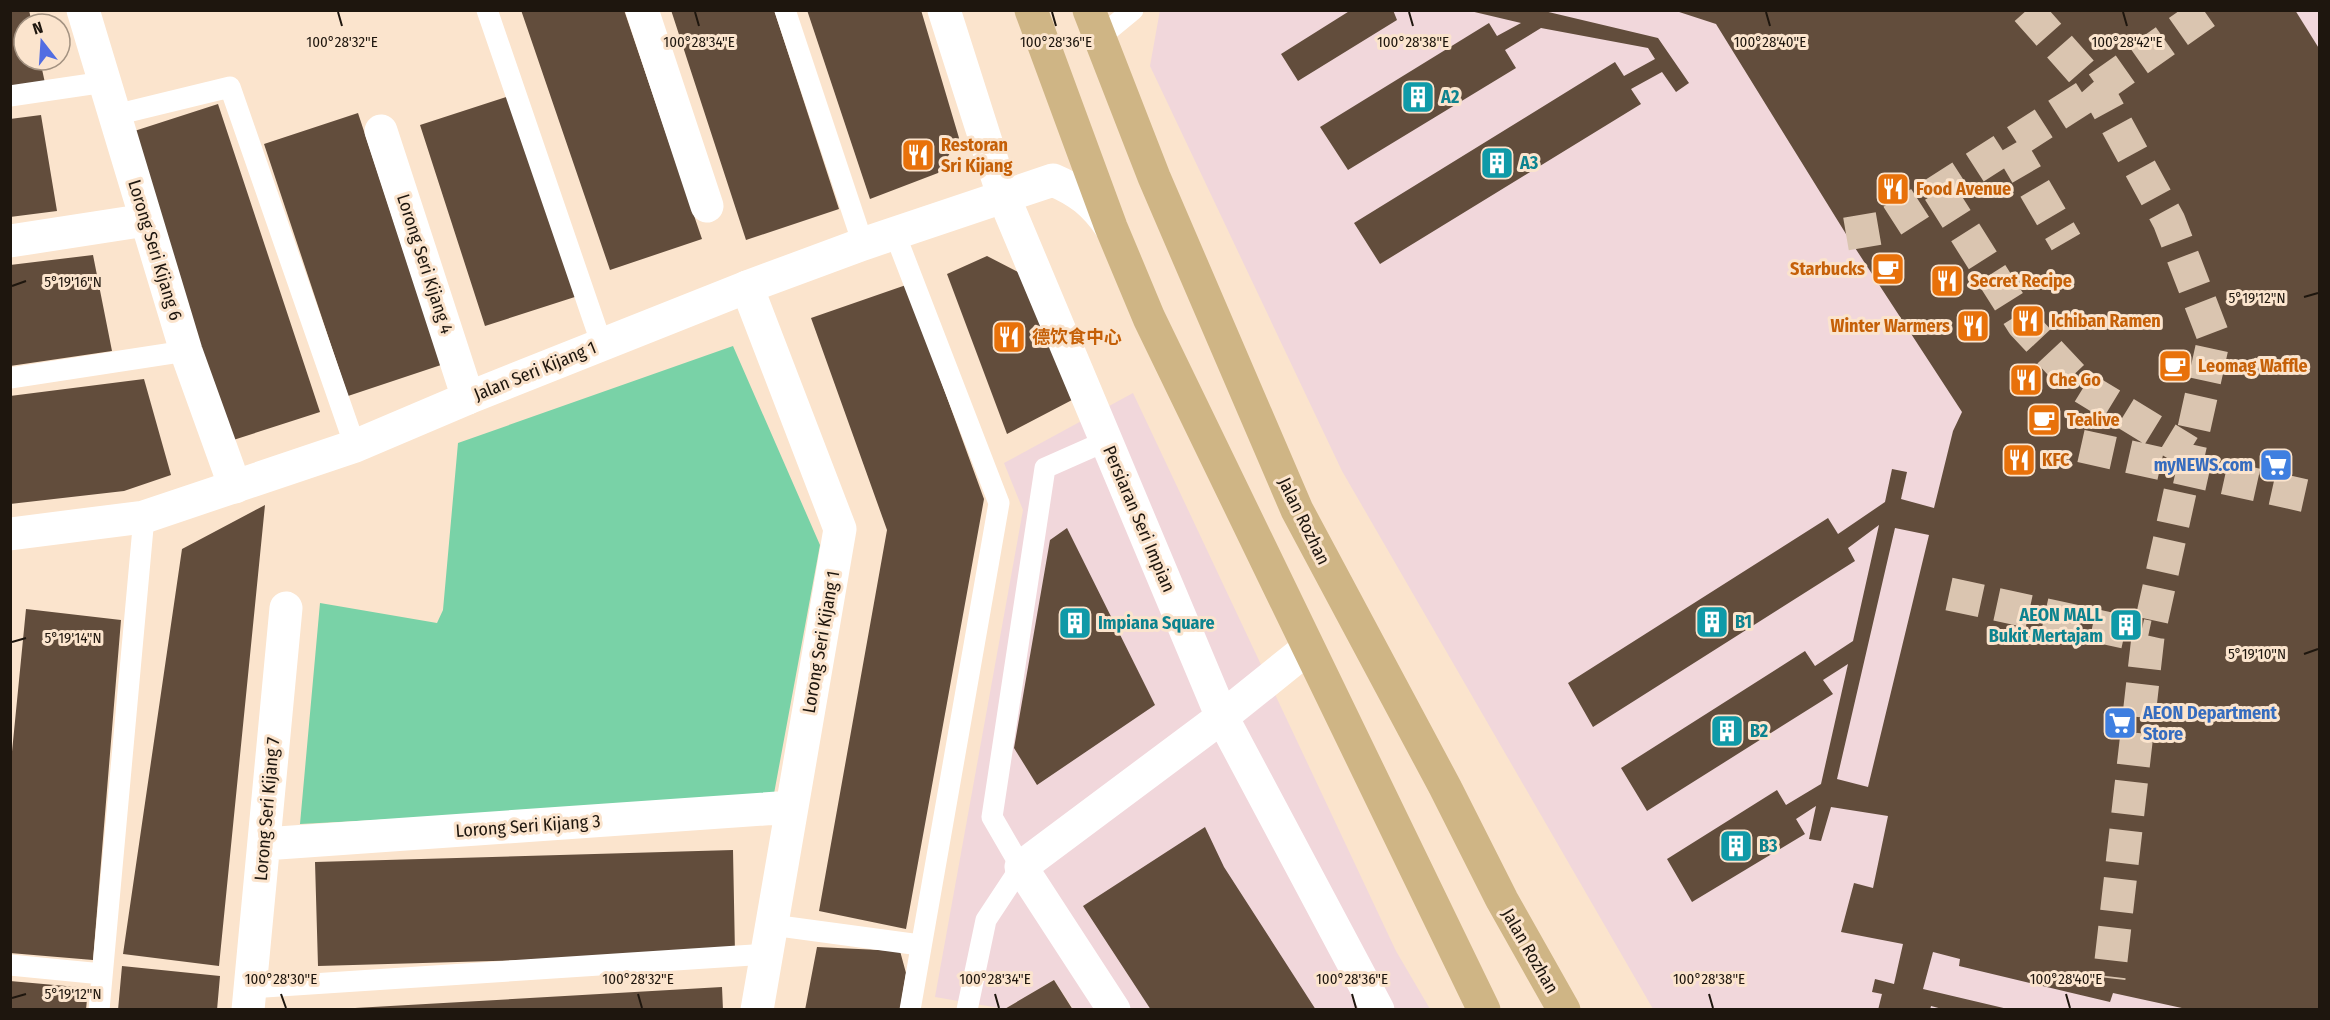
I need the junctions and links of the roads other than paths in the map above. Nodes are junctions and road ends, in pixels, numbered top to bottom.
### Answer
1 (83, 10) edge
2 (487, 10) edge
3 (642, 10) edge
4 (785, 10) edge
5 (944, 10) edge
6 (1031, 10) edge
7 (1133, 10) edge
8 (1094, 24) edge
9 (105, 82) junction
10 (10, 96) edge
11 (115, 115) junction
12 (1073, 124) junction
13 (381, 131) dead end
14 (1053, 180) junction
15 (1003, 195) junction
16 (707, 206) dead end
17 (146, 220) junction
18 (1111, 228) junction
19 (895, 234) junction
20 (10, 241) edge
21 (863, 244) junction
22 (747, 288) junction
23 (602, 345) junction
24 (186, 351) junction
25 (10, 378) edge
26 (468, 398) junction
27 (1106, 441) junction
28 (355, 447) junction
29 (236, 487) junction
30 (144, 517) junction
31 (10, 534) edge
32 (286, 608) dead end
33 (1308, 648) junction
34 (1222, 717) junction
35 (792, 807) junction
36 (264, 844) junction
37 (1021, 867) junction
38 (769, 940) junction
39 (920, 945) junction
40 (10, 965) edge
41 (102, 975) junction
42 (249, 999) edge
43 (99, 1010) edge
44 (758, 1010) edge
45 (910, 1010) edge
46 (967, 1010) edge
47 (1114, 1010) edge
48 (1378, 1010) edge
49 (1484, 1010) edge
50 (1564, 1010) edge

1 - 9 street, Lorong Seri Kijang 6
2 - 23 lane
3 - 16 street
4 - 21 lane
5 - 15 street, Persiaran Seri Impian
6 - 12 main road
7 - 8 lane
8 - 50 main road, Jalan Rozhan
9 - 10 lane
9 - 11 street, Lorong Seri Kijang 6
11 - 17 street, Lorong Seri Kijang 6
11 - 28 lane
12 - 14 street
12 - 18 main road
13 - 26 street, Lorong Seri Kijang 4
14 - 15 street, Jalan Seri Kijang 1
14 - 18 street
15 - 19 street, Jalan Seri Kijang 1
15 - 27 street, Persiaran Seri Impian
17 - 20 street
17 - 24 street, Lorong Seri Kijang 6
18 - 33 main road
19 - 21 street, Jalan Seri Kijang 1
19 - 39 lane
21 - 22 street, Jalan Seri Kijang 1
22 - 23 street, Jalan Seri Kijang 1
22 - 35 street, Lorong Seri Kijang 1
23 - 26 street, Jalan Seri Kijang 1
24 - 25 lane
24 - 29 street, Lorong Seri Kijang 6
26 - 28 street, Jalan Seri Kijang 1
27 - 34 street, Persiaran Seri Impian
27 - 37 lane
28 - 29 street, Jalan Seri Kijang 1
29 - 30 street, Jalan Seri Kijang 1
30 - 31 street, Jalan Seri Kijang 1
30 - 41 lane
32 - 36 street, Lorong Seri Kijang 7
33 - 34 street
33 - 49 main road
34 - 37 street
34 - 48 street, Persiaran Seri Impian
35 - 36 street, Lorong Seri Kijang 3
35 - 38 street, Lorong Seri Kijang 1
36 - 42 street, Lorong Seri Kijang 7
37 - 46 lane
37 - 47 street
38 - 39 lane
38 - 42 lane
38 - 44 street, Lorong Seri Kijang 1
39 - 45 lane
40 - 41 lane
41 - 43 lane

